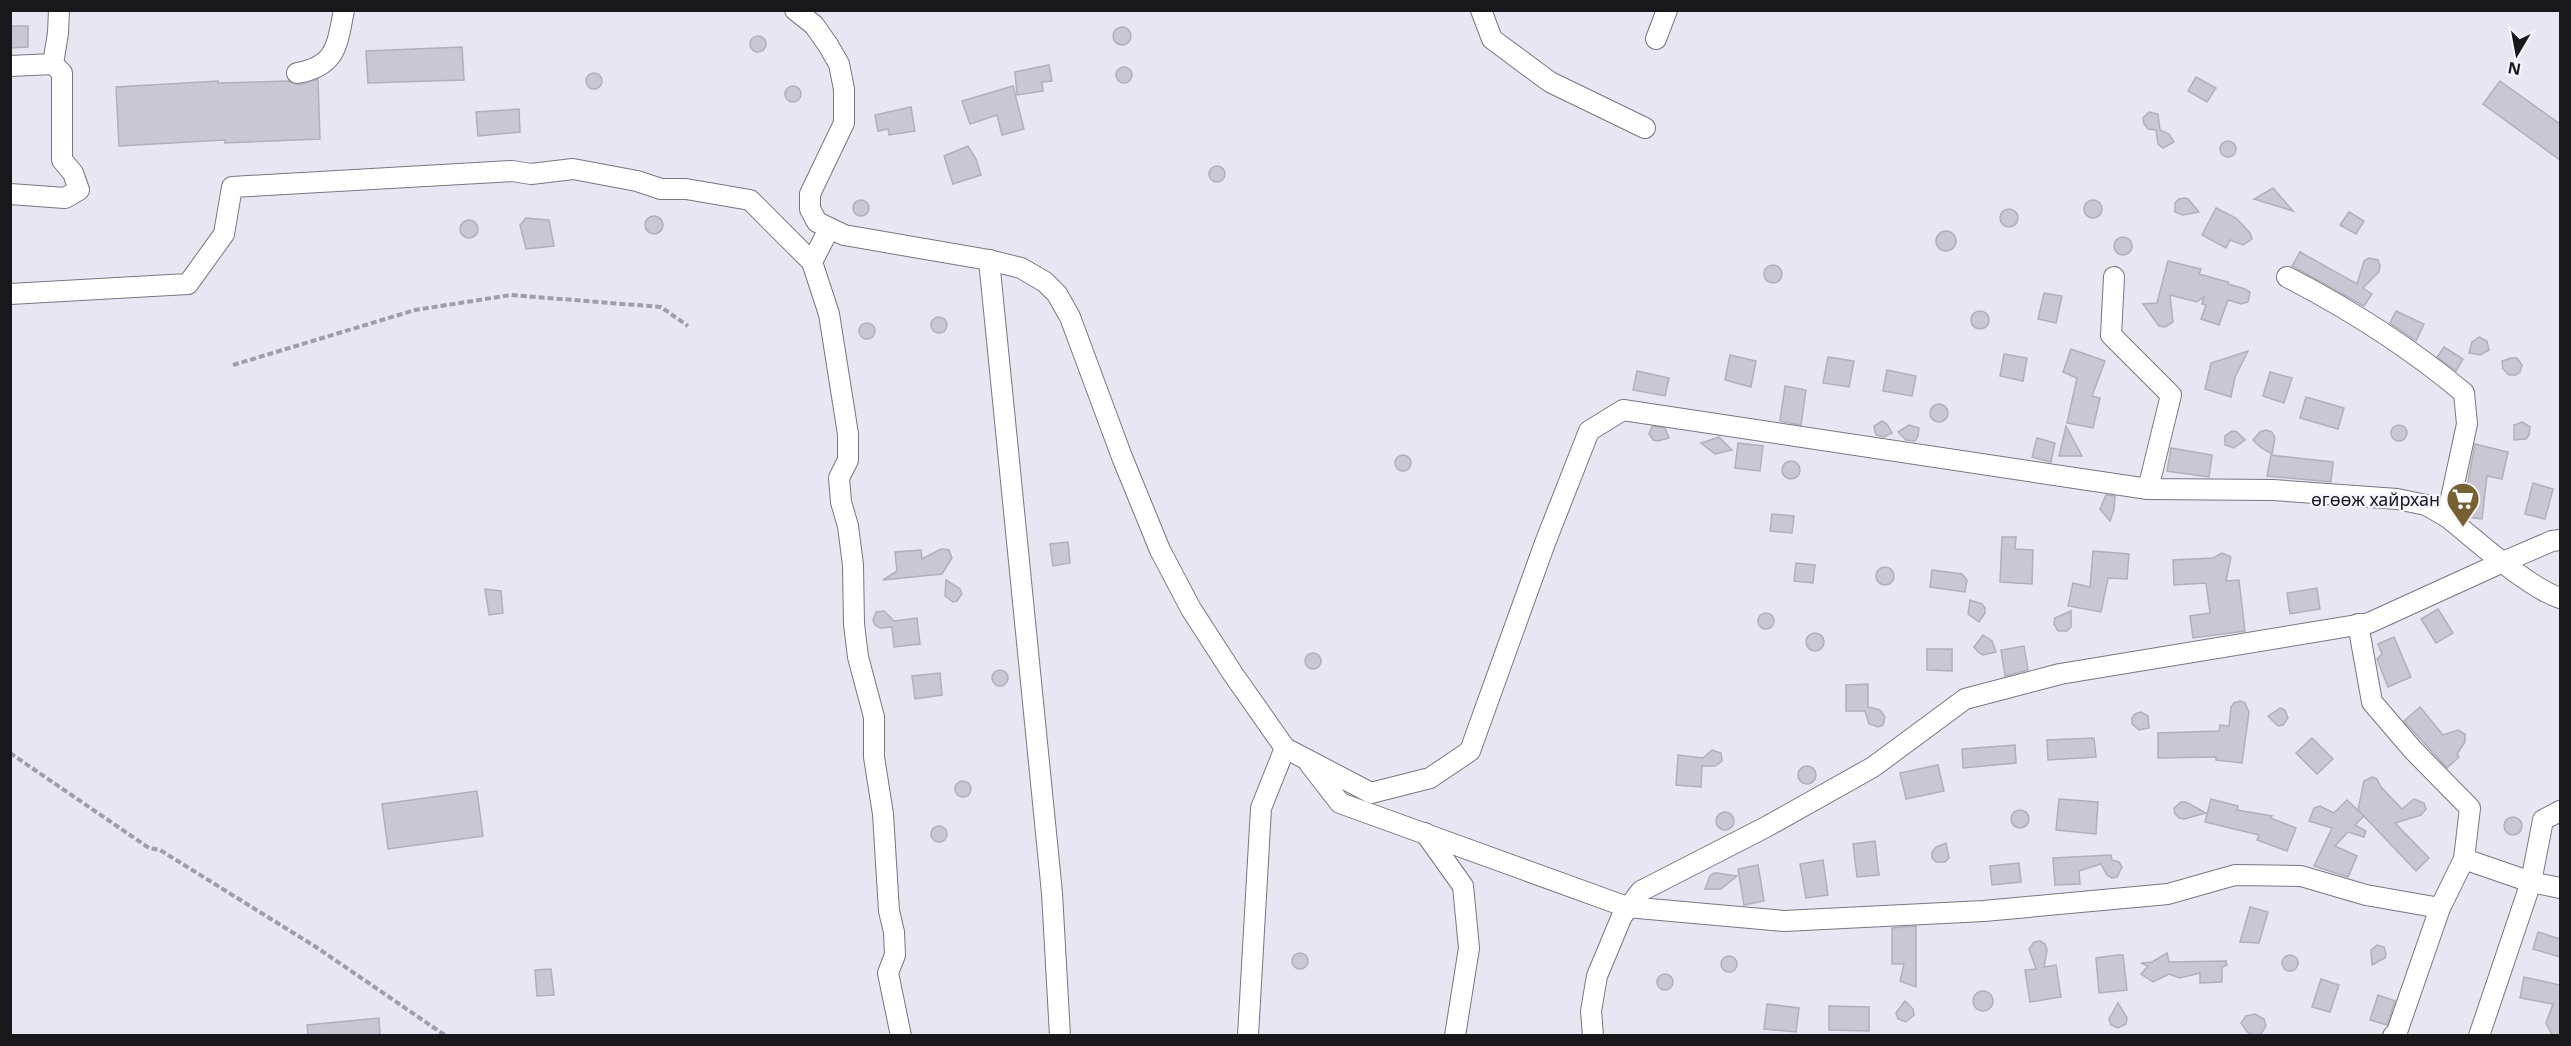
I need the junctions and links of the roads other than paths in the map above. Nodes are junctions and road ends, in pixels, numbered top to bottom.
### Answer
1 (59, 10) edge
2 (344, 10) edge
3 (795, 10) edge
4 (1480, 10) edge
5 (1667, 10) edge
6 (1656, 39) dead end
7 (53, 64) junction
8 (10, 66) edge
9 (297, 73) dead end
10 (1645, 128) dead end
11 (10, 194) edge
12 (829, 229) junction
13 (989, 260) junction
14 (812, 262) junction
15 (2114, 277) dead end
16 (2287, 277) dead end
17 (10, 294) edge
18 (2148, 489) junction
19 (2447, 517) junction
20 (2560, 540) edge
21 (2503, 562) junction
22 (2560, 598) edge
23 (2358, 624) junction
24 (1285, 748) junction
25 (1304, 758) junction
26 (2560, 811) edge
27 (1425, 833) junction
28 (2464, 858) junction
29 (2531, 882) junction
30 (2560, 888) edge
31 (1627, 907) junction
32 (2440, 908) junction
33 (901, 1035) edge
34 (1060, 1035) edge
35 (1248, 1035) edge
36 (1455, 1035) edge
37 (1593, 1035) edge
38 (2393, 1035) edge
39 (2479, 1035) edge

1 - 7 street
2 - 9 street
3 - 12 street
4 - 10 street
5 - 6 street
7 - 8 street
7 - 11 street
12 - 13 street
12 - 14 street
13 - 24 street
13 - 34 street
14 - 17 street
14 - 33 street
15 - 18 street
16 - 19 street
18 - 19 street
18 - 25 street
19 - 21 street
20 - 21 street
21 - 22 street
21 - 23 street
23 - 28 street
23 - 31 street
24 - 25 street
24 - 35 street
25 - 27 street
26 - 29 street
27 - 31 street
27 - 36 street
28 - 29 street
28 - 32 street
29 - 30 street
29 - 39 street
31 - 32 street
31 - 37 street
32 - 38 street

